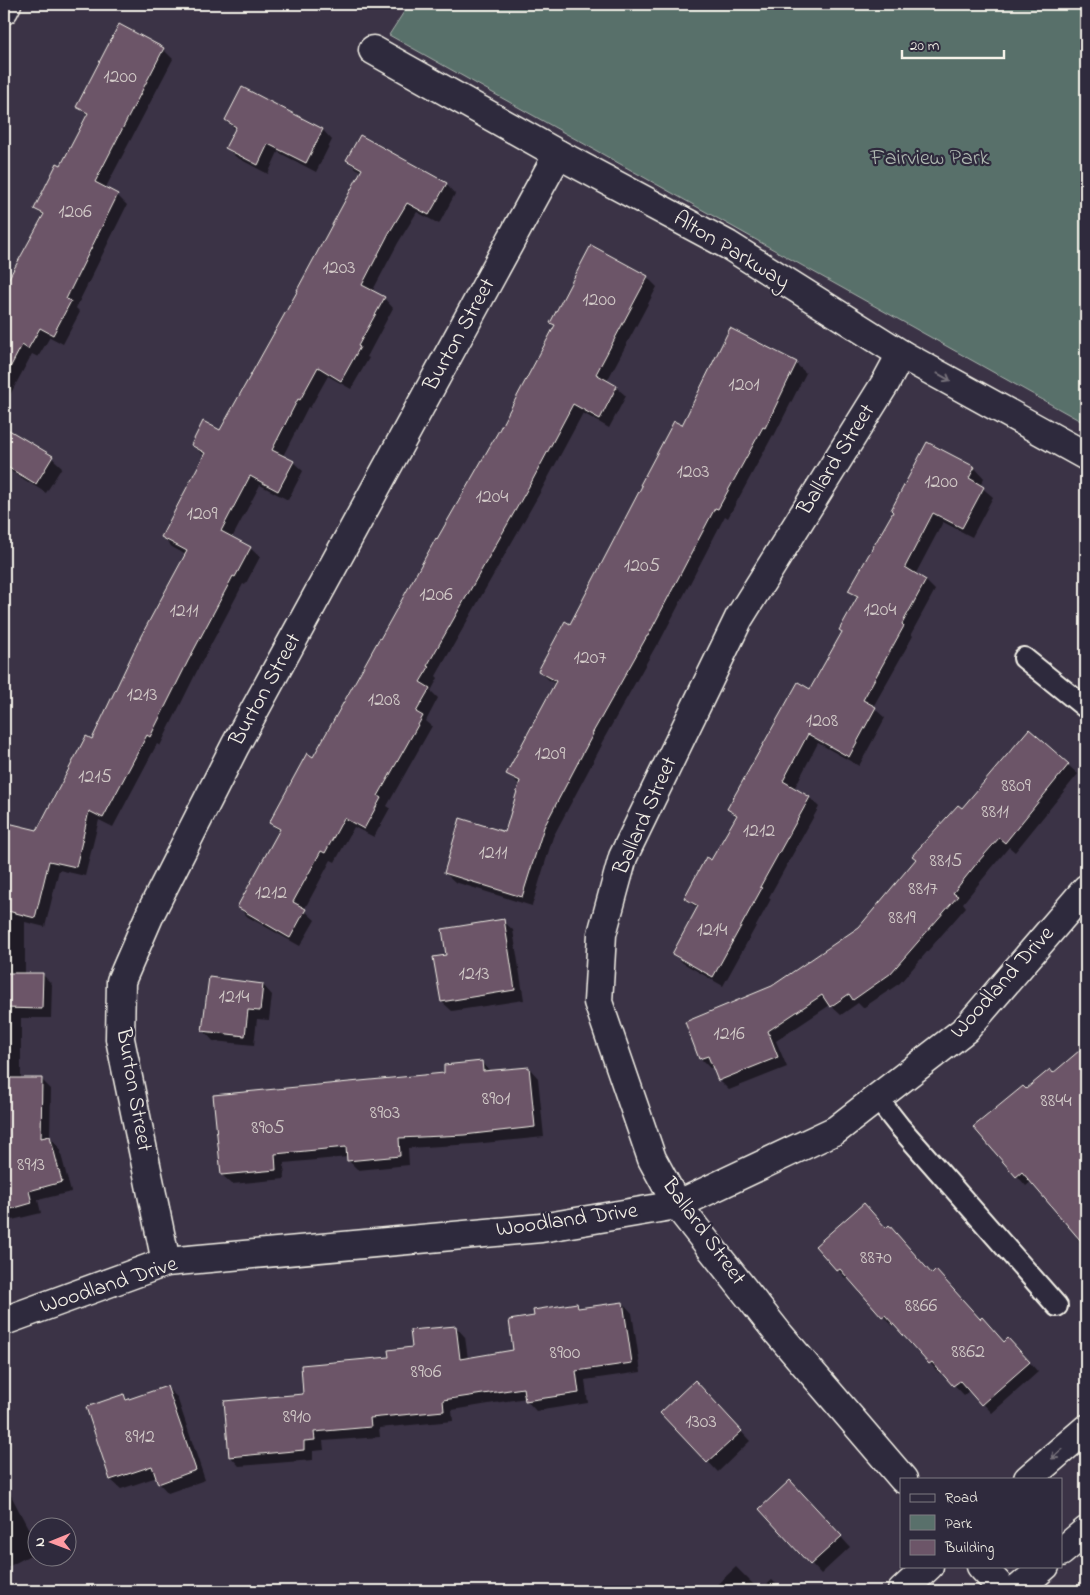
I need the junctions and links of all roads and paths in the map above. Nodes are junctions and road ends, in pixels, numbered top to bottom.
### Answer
1 (7, 4) edge
2 (4, 10) edge
3 (373, 50) dead end
4 (558, 154) junction
5 (901, 354) junction
6 (1086, 456) edge
7 (1024, 658) dead end
8 (1086, 708) edge
9 (1086, 889) edge
10 (877, 1098) junction
11 (677, 1205) junction
12 (166, 1262) junction
13 (1057, 1306) dead end
14 (4, 1321) edge
15 (1086, 1429) edge
16 (902, 1478) edge
17 (1029, 1478) edge
18 (1086, 1531) edge
19 (1062, 1551) edge
20 (926, 1568) edge
21 (982, 1568) edge
22 (1043, 1568) edge
23 (902, 1591) edge
24 (1004, 1591) edge
25 (1016, 1591) edge

1 - 2 street
3 - 4 street, Alton Parkway
4 - 5 street, Alton Parkway
4 - 12 street, Burton Street
5 -> 6 street, Alton Parkway
5 - 11 street, Ballard Street
7 - 8 lane
9 - 10 street, Woodland Drive
10 - 11 street, Woodland Drive
10 - 13 lane
11 - 12 street, Woodland Drive
11 - 16 street, Ballard Street
12 - 14 street, Woodland Drive
15 -> 17 street
18 - 19 street
20 - 23 street
21 - 24 street
22 - 25 street

